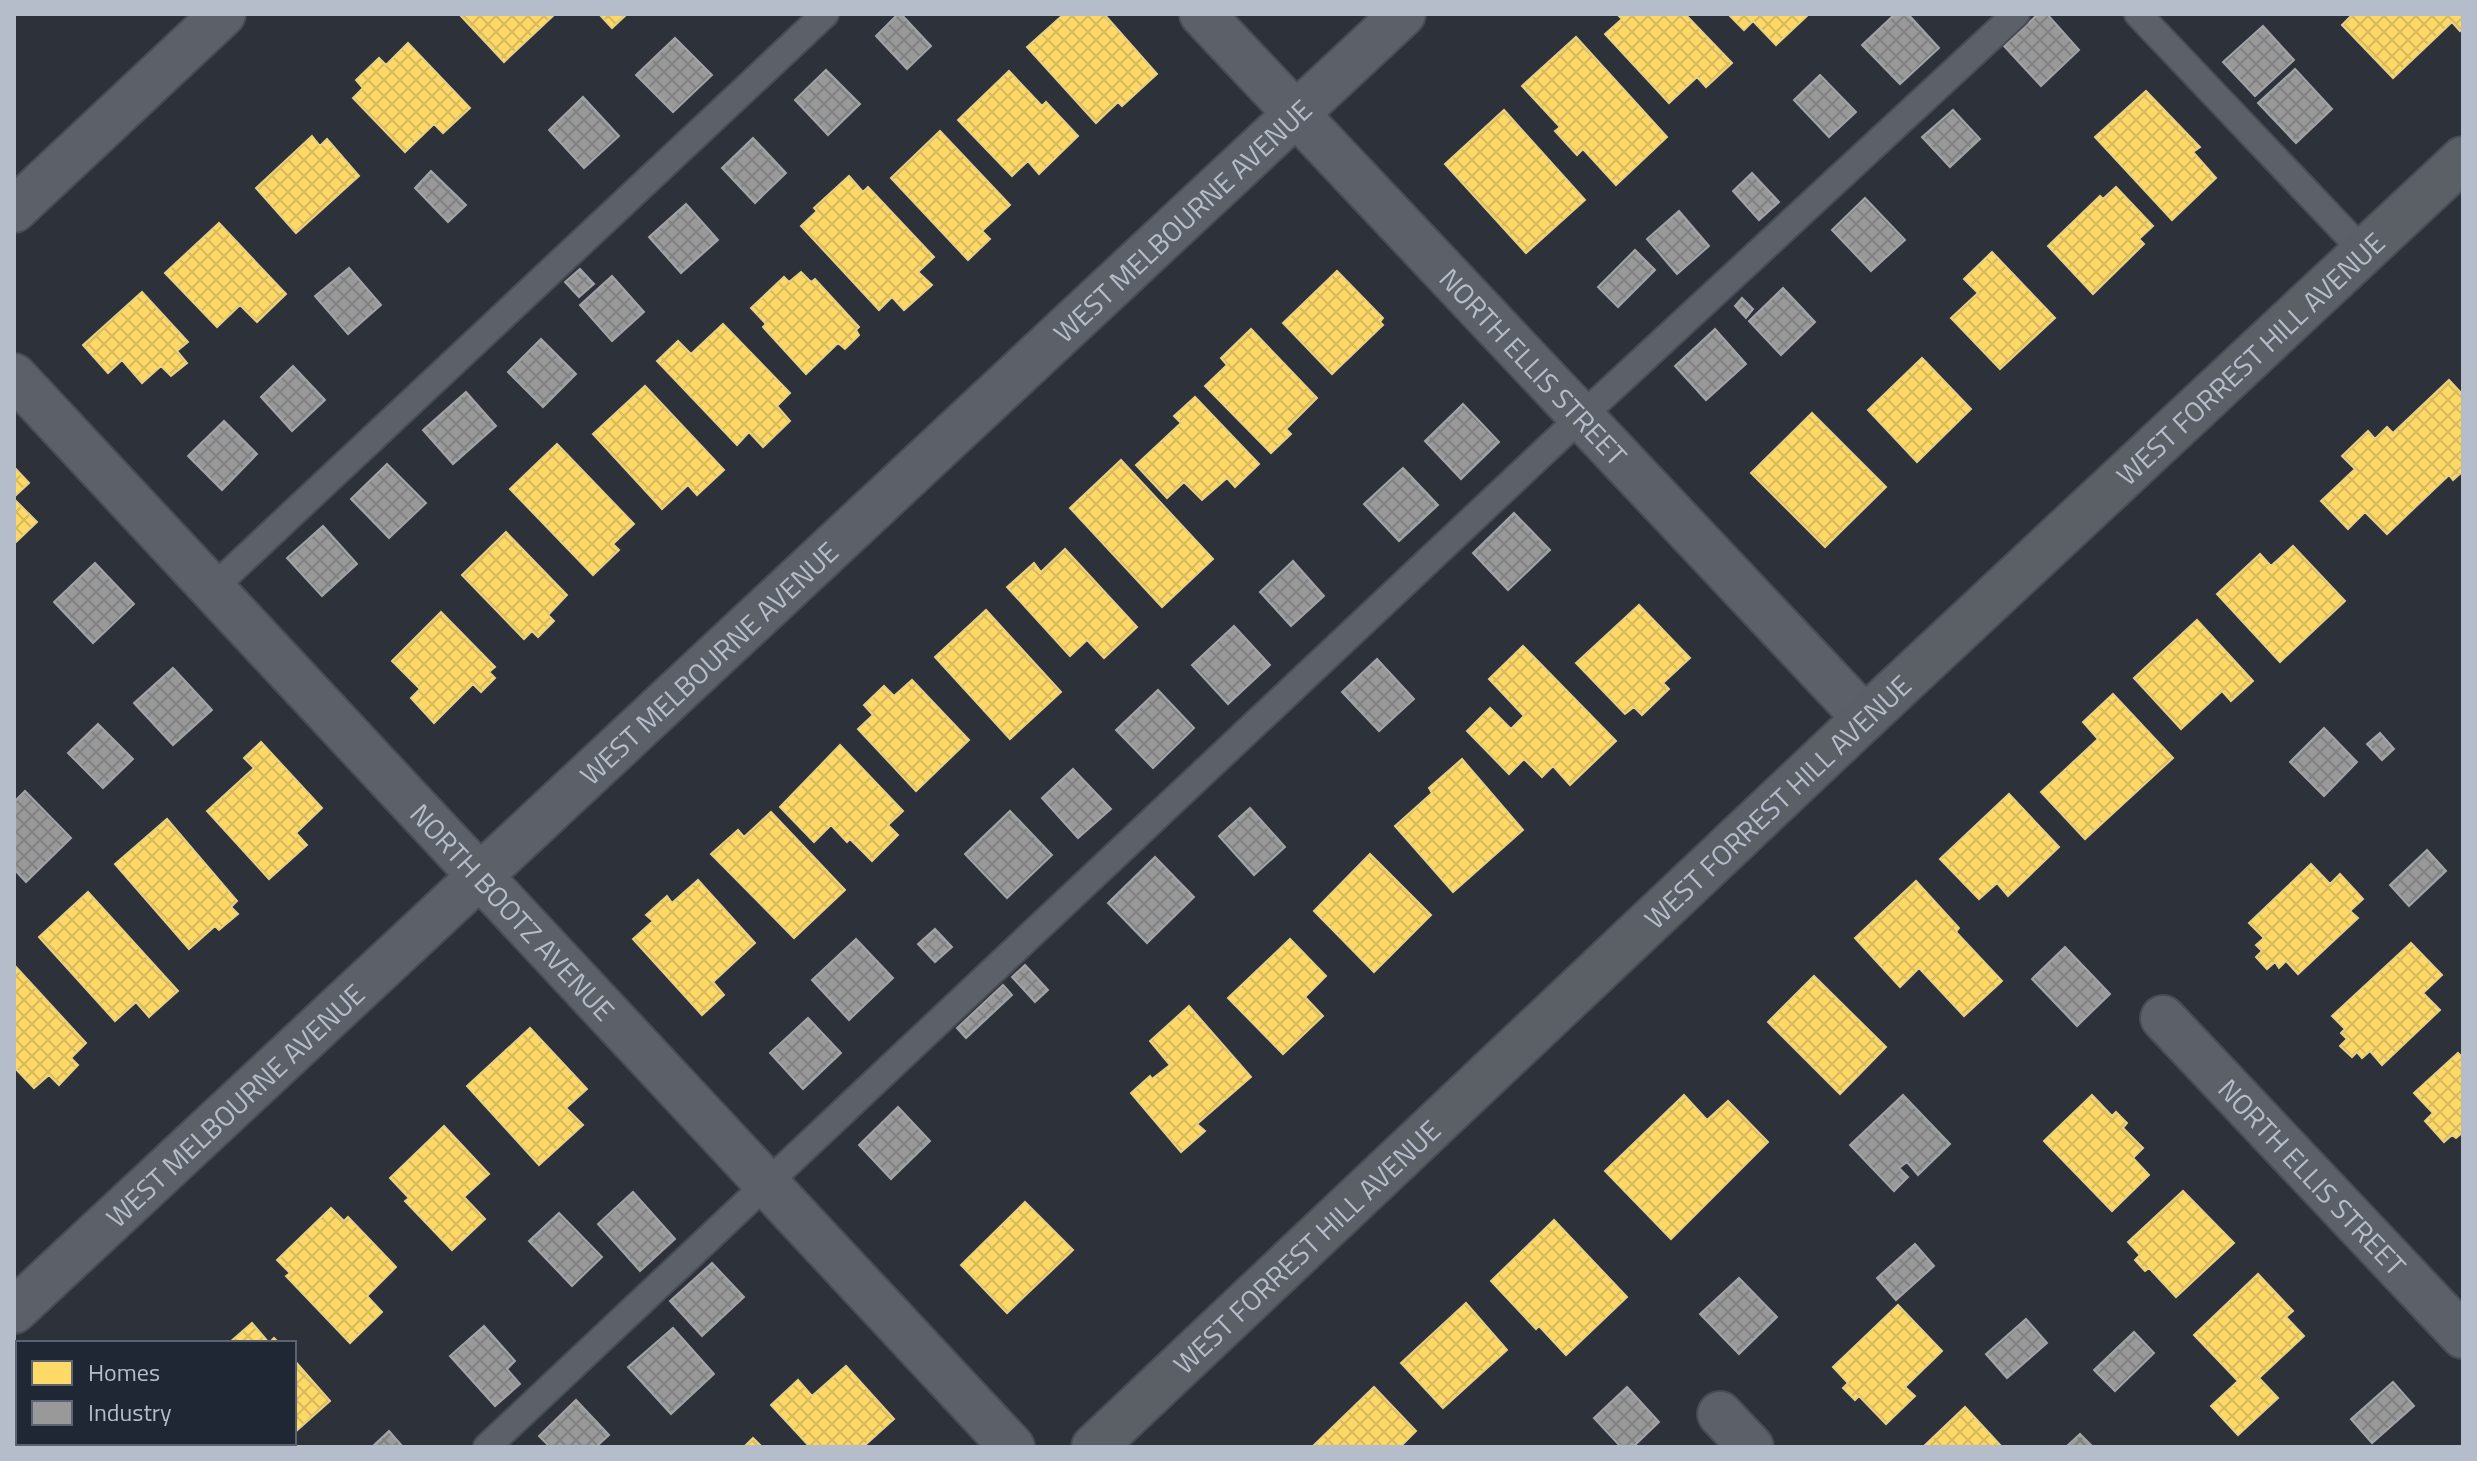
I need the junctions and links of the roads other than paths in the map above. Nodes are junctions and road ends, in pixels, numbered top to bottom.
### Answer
1 (223, 14) edge
2 (825, 14) edge
3 (1202, 14) edge
4 (1403, 14) edge
5 (2016, 14) edge
6 (2138, 14) edge
7 (1296, 114) junction
8 (2463, 159) edge
9 (14, 210) edge
10 (2364, 252) junction
11 (14, 376) edge
12 (1581, 417) junction
13 (212, 589) junction
14 (1865, 718) junction
15 (479, 876) junction
16 (2163, 1018) dead end
17 (767, 1183) junction
18 (14, 1311) edge
19 (2463, 1336) edge
20 (1720, 1414) dead end
21 (487, 1447) edge
22 (1012, 1447) edge
23 (1094, 1447) edge
24 (1751, 1447) edge

1 - 9 street
2 - 13 lane
3 - 7 street, NORTH ELLIS STREET
4 - 7 street, WEST MELBOURNE AVENUE
5 - 12 lane
6 - 10 lane
7 - 12 street, NORTH ELLIS STREET
7 - 15 street, WEST MELBOURNE AVENUE
8 - 10 main road, WEST FORREST HILL AVENUE
10 - 14 main road, WEST FORREST HILL AVENUE
11 - 13 street, NORTH BOOTZ AVENUE
12 - 14 street, NORTH ELLIS STREET
12 - 17 lane
13 - 15 street, NORTH BOOTZ AVENUE
14 - 23 main road, WEST FORREST HILL AVENUE
15 - 17 street, NORTH BOOTZ AVENUE
15 - 18 street, WEST MELBOURNE AVENUE
16 - 19 street, NORTH ELLIS STREET
17 - 21 lane
17 - 22 street, NORTH BOOTZ AVENUE
20 - 24 street

